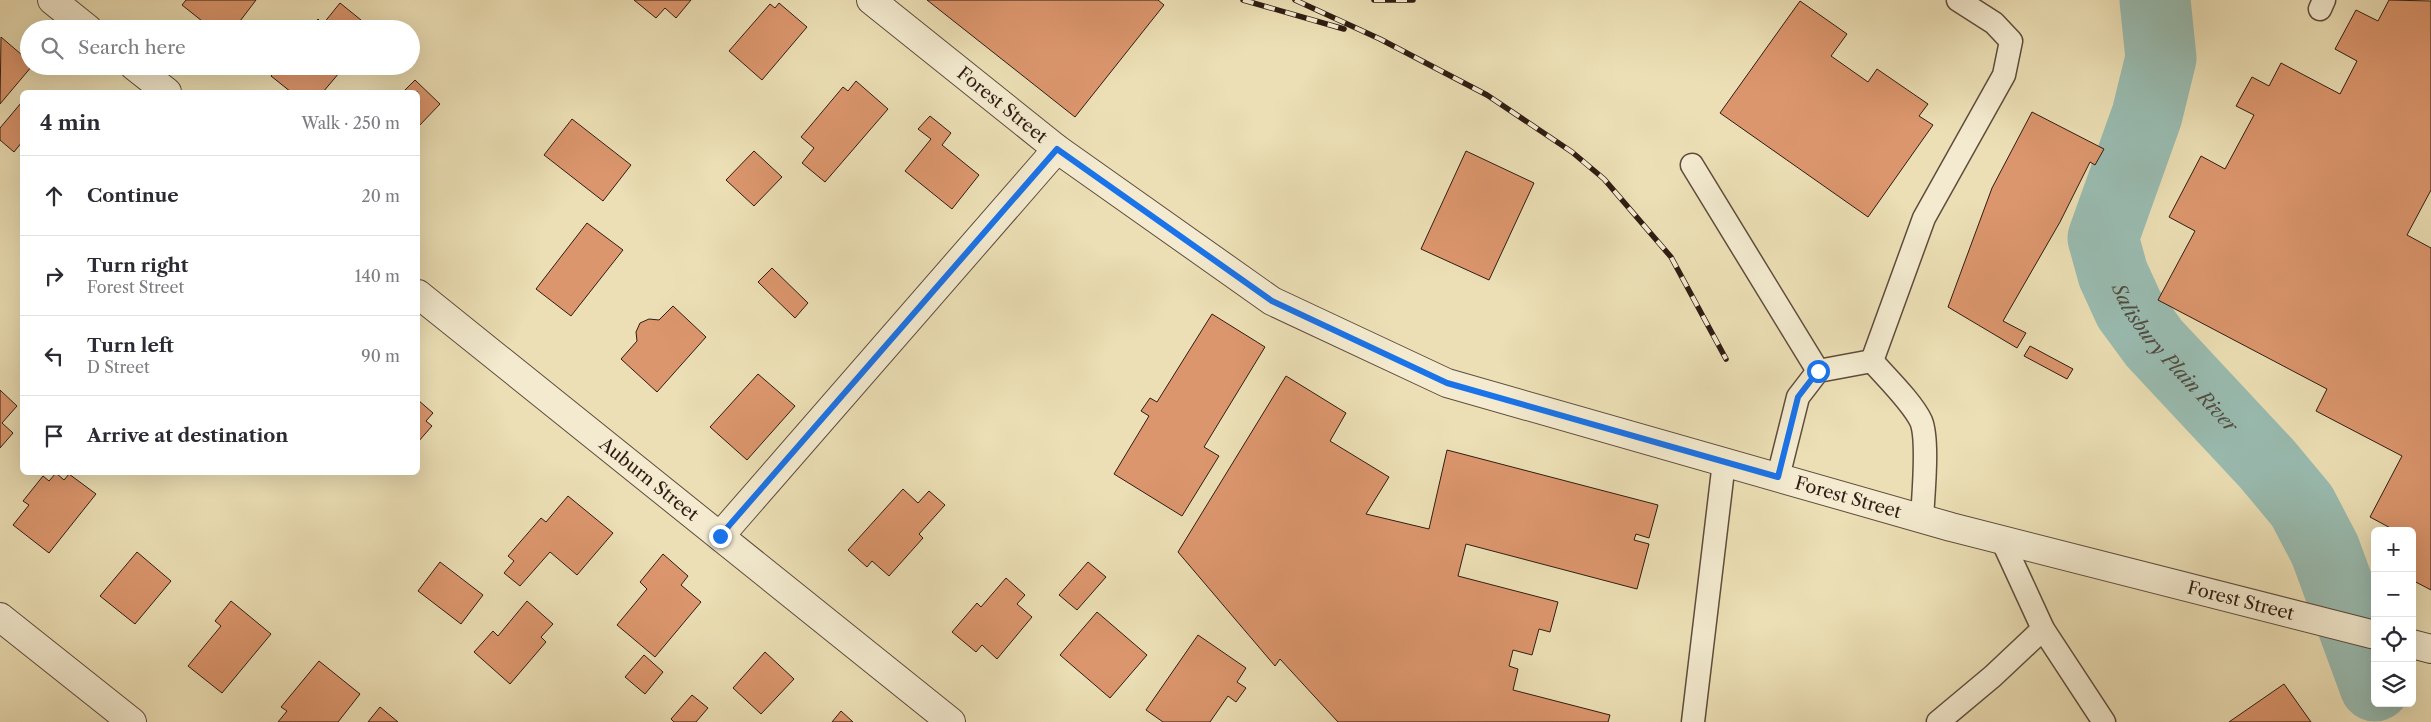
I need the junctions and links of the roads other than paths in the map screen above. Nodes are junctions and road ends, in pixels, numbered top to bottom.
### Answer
1 (52, 0) edge
2 (871, 0) edge
3 (1958, 0) edge
4 (77, 20) edge
5 (145, 75) edge
6 (164, 90) edge
7 (1057, 149) junction
8 (1692, 164) dead end
9 (420, 296) edge
10 (1872, 361) junction
11 (1818, 371) junction
12 (1724, 462) junction
13 (1778, 477) junction
14 (1922, 518) junction
15 (720, 536) junction
16 (2002, 540) junction
17 (0, 617) edge
18 (2044, 629) junction
19 (2371, 634) edge
20 (2416, 645) edge
21 (2431, 649) edge
22 (132, 722) edge
23 (951, 722) edge
24 (1693, 722) edge
25 (1938, 722) edge
26 (2104, 722) edge

1 - 4 street
2 - 7 street, Forest Street
3 - 10 lane
5 - 6 street
7 - 12 street, Forest Street
7 - 15 street
8 - 11 lane
9 - 15 street, Auburn Street
10 - 11 lane
10 - 14 lane
11 - 13 lane
12 - 13 street, Forest Street
12 - 24 lane
13 - 14 street, Forest Street
14 - 16 street, Forest Street
15 - 23 street, Auburn Street
16 - 18 lane
16 - 19 street, Forest Street
17 - 22 street
18 - 25 lane
18 - 26 lane
20 - 21 street

